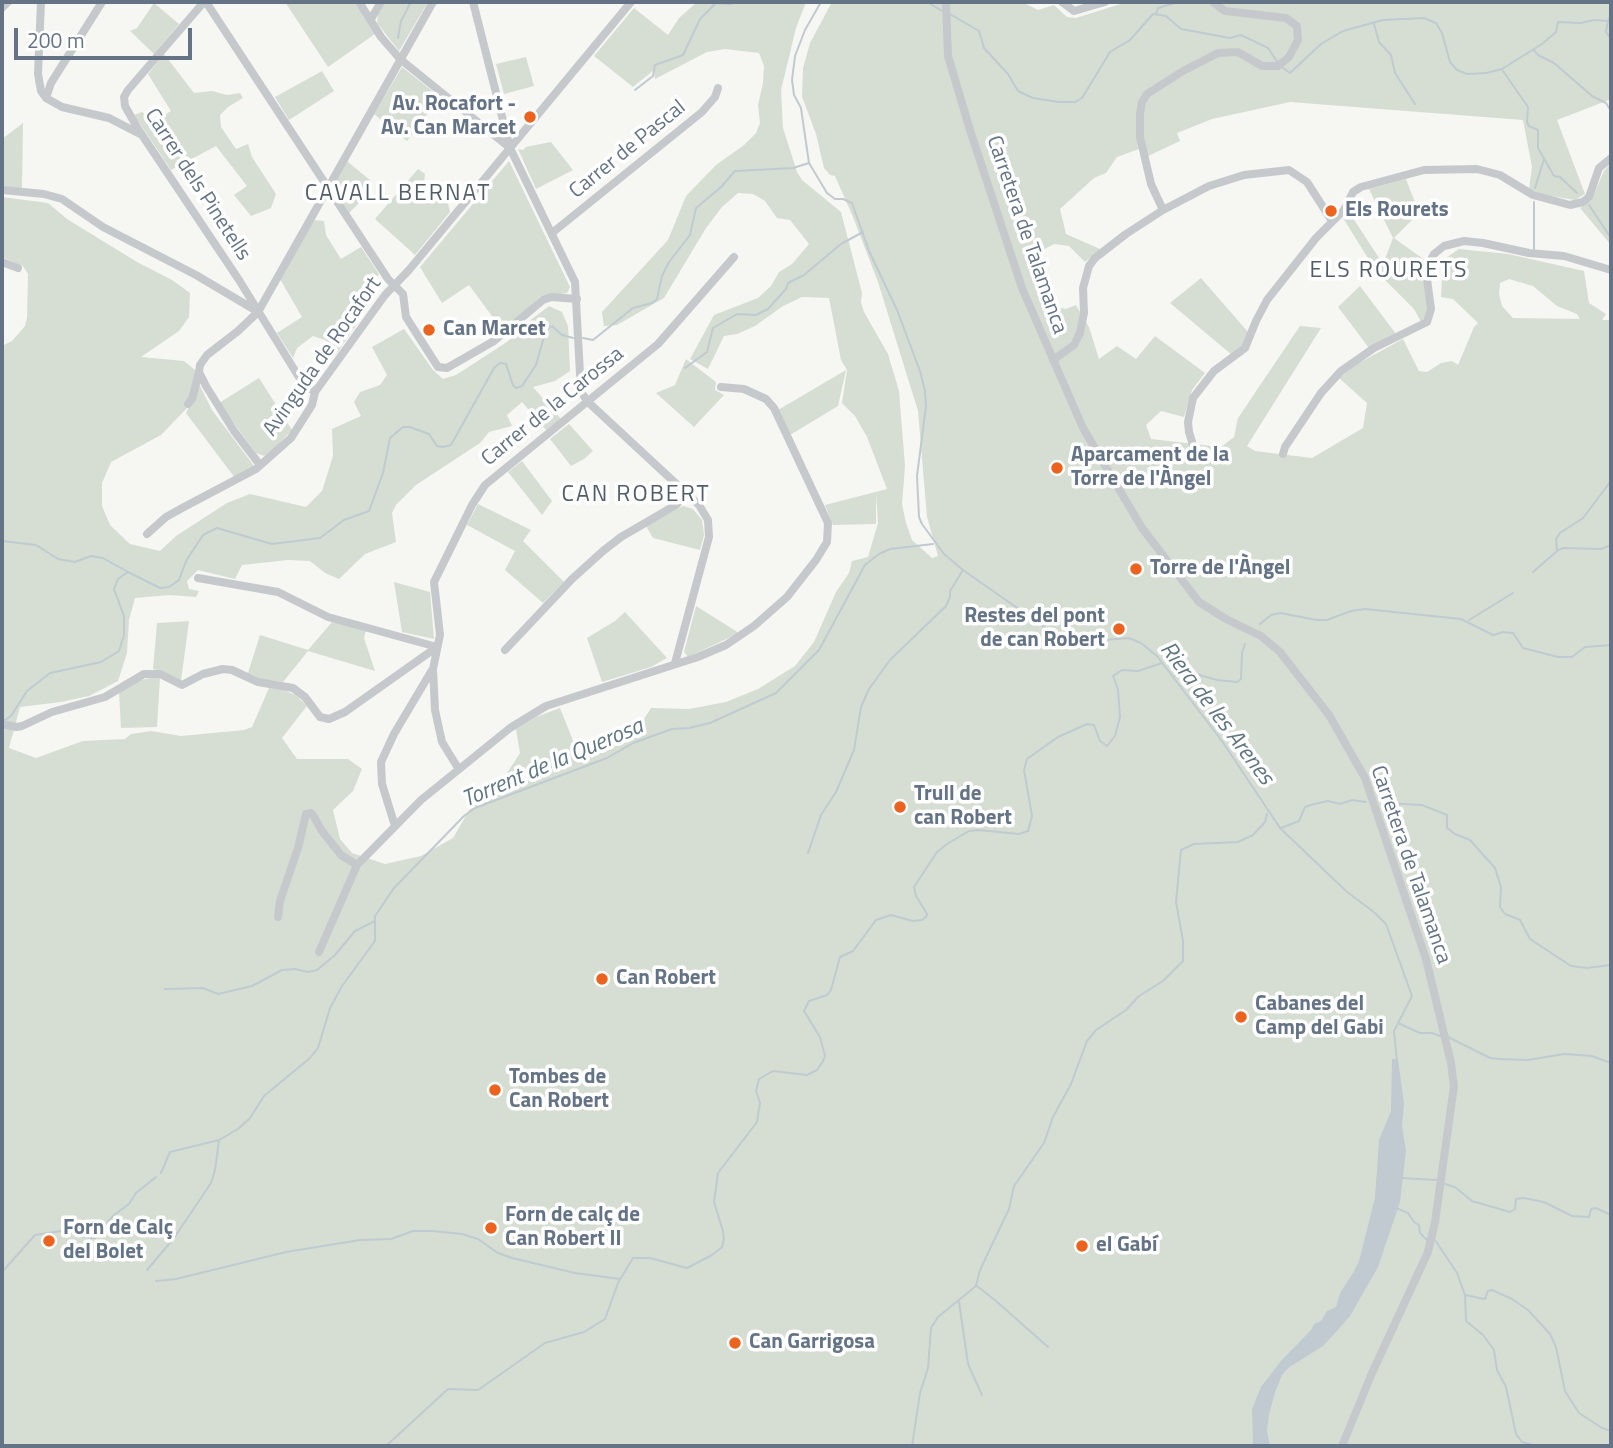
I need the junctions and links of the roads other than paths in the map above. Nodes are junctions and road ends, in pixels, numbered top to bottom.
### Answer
1 (8, 2) edge
2 (41, 2) edge
3 (102, 2) edge
4 (205, 2) edge
5 (359, 2) edge
6 (381, 2) edge
7 (433, 2) edge
8 (473, 2) edge
9 (631, 2) edge
10 (946, 2) edge
11 (1062, 2) edge
12 (1105, 2) edge
13 (1213, 2) edge
14 (2, 8) edge
15 (371, 19) junction
16 (400, 59) junction
17 (718, 88) dead end
18 (46, 98) junction
19 (141, 134) junction
20 (510, 148) junction
21 (1611, 158) edge
22 (327, 188) junction
23 (2, 190) edge
24 (1163, 210) junction
25 (1332, 221) junction
26 (552, 233) junction
27 (734, 257) dead end
28 (2, 262) edge
29 (18, 268) dead end
30 (1611, 270) edge
31 (394, 285) junction
32 (577, 299) junction
33 (258, 312) junction
34 (1053, 360) junction
35 (199, 372) junction
36 (721, 387) dead end
37 (315, 392) junction
38 (588, 402) junction
39 (188, 404) dead end
40 (1196, 454) dead end
41 (1283, 454) dead end
42 (260, 466) junction
43 (686, 495) junction
44 (147, 534) dead end
45 (198, 578) dead end
46 (438, 647) junction
47 (505, 650) dead end
48 (675, 663) junction
49 (433, 669) junction
50 (2, 724) edge
51 (458, 768) junction
52 (395, 826) junction
53 (357, 864) junction
54 (278, 916) dead end
55 (318, 952) dead end
56 (1342, 1446) edge

1 - 14 street
2 - 18 street
3 - 18 street
4 - 19 street, Carrer dels Pinetells
4 - 22 street
5 - 15 street
6 - 15 street
7 - 16 street
8 - 20 street
9 - 20 street, Avinguda de Rocafort
10 - 34 street, Carretera de Talamanca
11 - 12 street
13 - 24 street
15 - 16 street
16 - 20 street
16 - 22 street
17 - 26 street, Carrer de Pascal
18 - 19 street
19 - 33 street, Carrer dels Pinetells
20 - 26 street
20 - 31 street, Avinguda de Rocafort
21 - 25 street
22 - 31 street
22 - 33 street
23 - 33 street
24 - 25 street
24 - 34 street
25 - 40 street
26 - 32 street
27 - 38 street, Carrer de la Carossa
28 - 29 street
30 - 41 street
31 - 32 street
31 - 37 street, Avinguda de Rocafort
32 - 38 street
33 - 35 street
33 - 37 street, Carrer dels Pinetells
34 - 56 street, Carretera de Talamanca
35 - 39 street
35 - 42 street
36 - 48 street
37 - 42 street, Avinguda de Rocafort
38 - 43 street
38 - 46 street, Carrer de la Carossa
42 - 44 street, Avinguda de Rocafort
43 - 47 street
43 - 48 street
45 - 46 street
46 - 49 street, Carrer de la Carossa
46 - 50 street
48 - 51 street
49 - 51 street, Carrer de la Carossa
49 - 52 street
51 - 52 street
52 - 53 street
53 - 54 street
53 - 55 street

